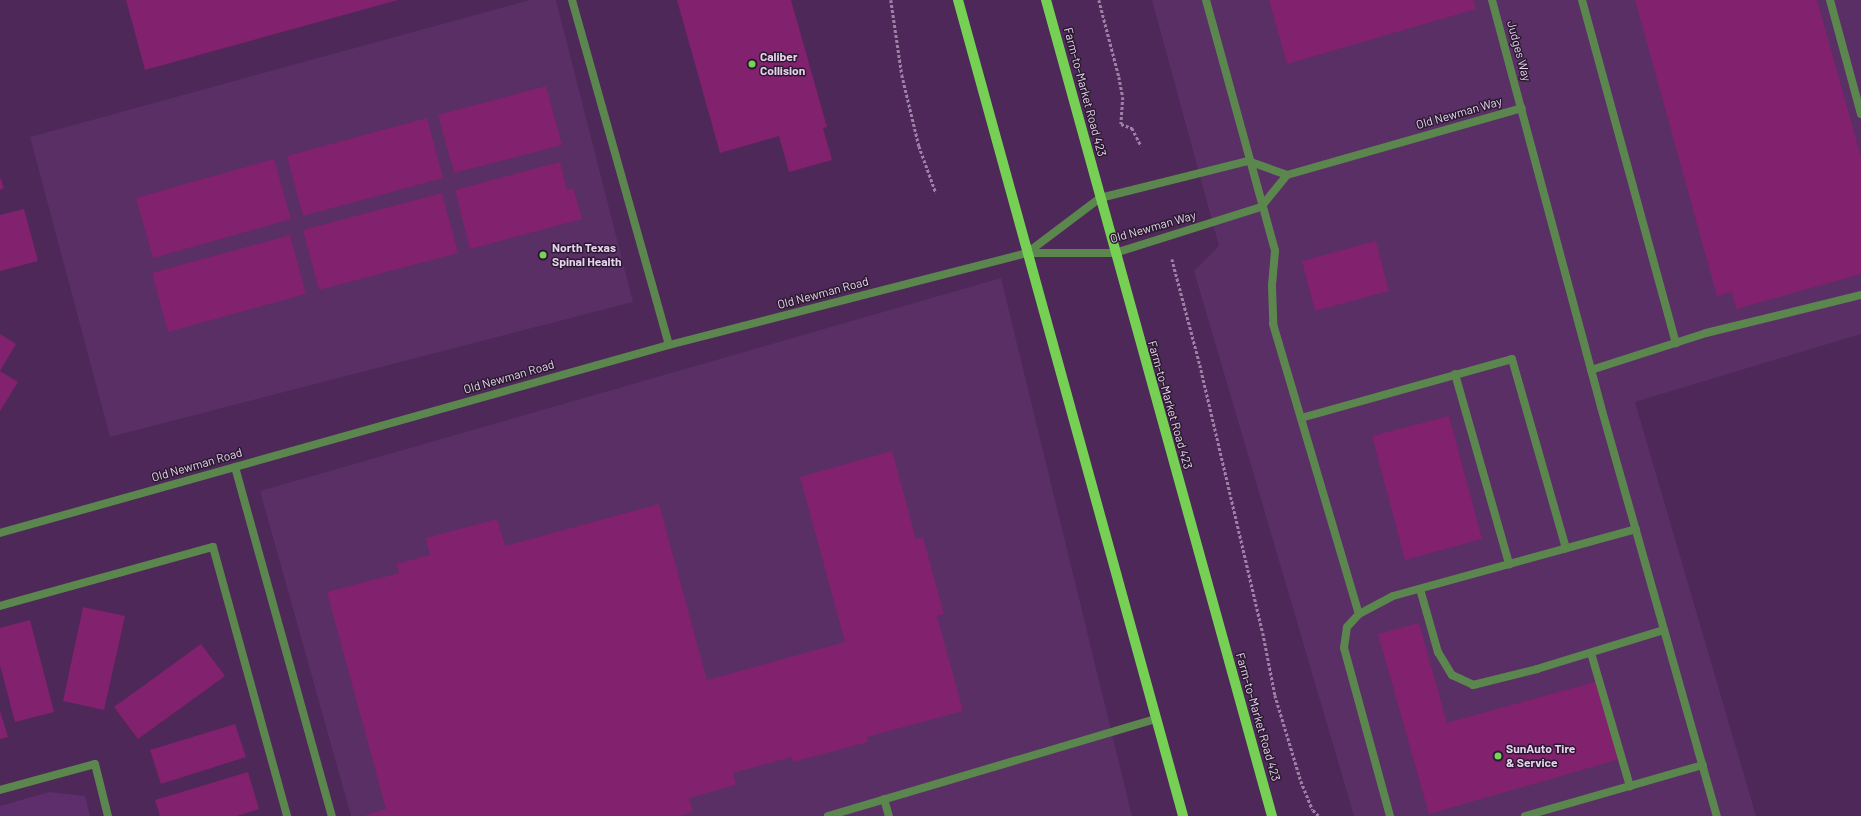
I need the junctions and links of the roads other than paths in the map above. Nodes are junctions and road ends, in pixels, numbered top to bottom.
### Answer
1 (572, 0) edge
2 (958, 0) edge
3 (1046, 0) edge
4 (1206, 0) edge
5 (1492, 0) edge
6 (1582, 0) edge
7 (1830, 0) edge
8 (1522, 108) junction
9 (1861, 114) edge
10 (1248, 161) junction
11 (1287, 174) junction
12 (1100, 198) junction
13 (1261, 207) junction
14 (1027, 253) junction
15 (1115, 253) junction
16 (1861, 295) edge
17 (1676, 343) junction
18 (669, 345) junction
19 (1591, 370) junction
20 (1455, 374) junction
21 (1301, 418) junction
22 (235, 467) junction
23 (1636, 529) junction
24 (0, 533) edge
25 (1566, 548) junction
26 (1509, 564) junction
27 (1420, 589) junction
28 (0, 606) edge
29 (1359, 614) junction
30 (1664, 630) junction
31 (1591, 653) junction
32 (1156, 719) junction
33 (1703, 765) junction
34 (1630, 786) junction
35 (0, 790) edge
36 (884, 799) junction
37 (108, 816) edge
38 (287, 816) edge
39 (332, 816) edge
40 (828, 816) edge
41 (889, 816) edge
42 (1183, 816) edge
43 (1272, 816) edge
44 (1390, 816) edge
45 (1525, 816) edge
46 (1717, 816) edge

1 - 18 street
2 - 14 main road
3 - 12 main road, Farm-to-Market Road 423
4 - 10 street
5 - 8 street, Judges Way
6 - 17 street
7 - 9 street
8 - 11 street, Old Newman Way
8 - 19 street, Judges Way
10 - 11 street
10 - 12 street
10 - 13 street
11 - 13 street
12 - 14 street
12 - 15 main road, Farm-to-Market Road 423
13 - 15 street, Old Newman Way
13 - 21 street
14 - 15 street, Old Newman Way
14 - 18 street, Old Newman Road
14 - 32 main road
15 - 43 main road, Farm-to-Market Road 423
16 - 17 street
17 - 19 street
18 - 22 street, Old Newman Road
19 - 23 street, Judges Way
20 - 21 street
20 - 25 street
20 - 26 street
21 - 29 street
22 - 24 street, Old Newman Road
22 - 39 street
23 - 25 street
23 - 30 street, Judges Way
25 - 26 street
26 - 27 street
27 - 29 street
27 - 31 street
28 - 38 street
29 - 44 street
30 - 31 street
30 - 33 street, Judges Way
31 - 34 street
32 - 36 street
32 - 42 main road
33 - 34 street
33 - 46 street, Judges Way
34 - 45 street
35 - 37 street
36 - 40 street
36 - 41 street

